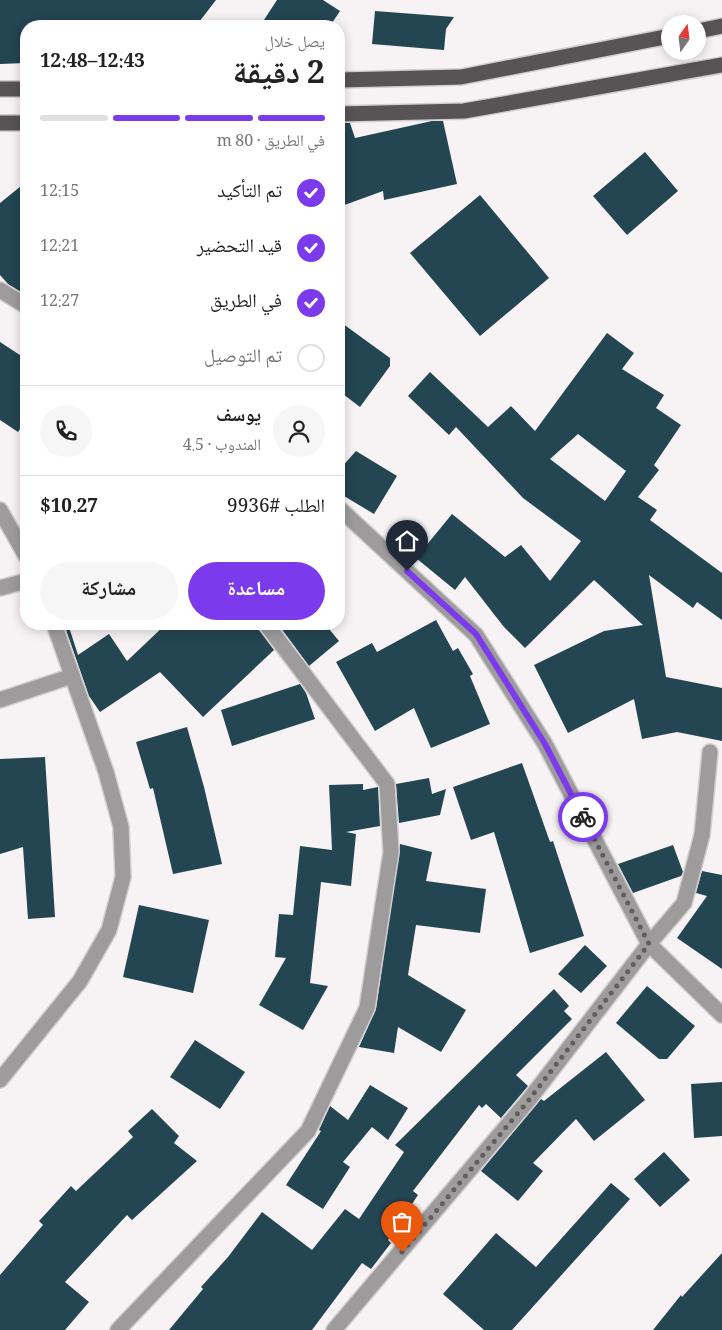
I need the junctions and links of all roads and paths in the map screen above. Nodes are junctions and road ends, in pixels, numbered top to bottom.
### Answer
1 (722, 26) edge
2 (706, 29) edge
3 (661, 38) edge
4 (722, 65) edge
5 (345, 80) edge
6 (20, 88) edge
7 (0, 89) edge
8 (345, 114) edge
9 (0, 123) edge
10 (20, 123) edge
11 (0, 290) edge
12 (20, 302) edge
13 (0, 510) edge
14 (345, 514) edge
15 (20, 545) edge
16 (20, 583) edge
17 (0, 588) edge
18 (56, 630) edge
19 (271, 630) edge
20 (72, 676) junction
21 (0, 700) edge
22 (710, 752) dead end
23 (649, 944) junction
24 (722, 1015) edge
25 (0, 1080) edge
26 (118, 1330) edge
27 (334, 1330) edge

1 - 2 main road
3 - 5 main road
4 - 8 main road
6 - 7 main road
9 - 10 main road
11 - 12 street
13 - 15 street
14 - 23 street
16 - 17 street
18 - 20 street
19 - 26 street
20 - 21 street
20 - 25 street
22 - 23 street
23 - 24 street
23 - 27 street

